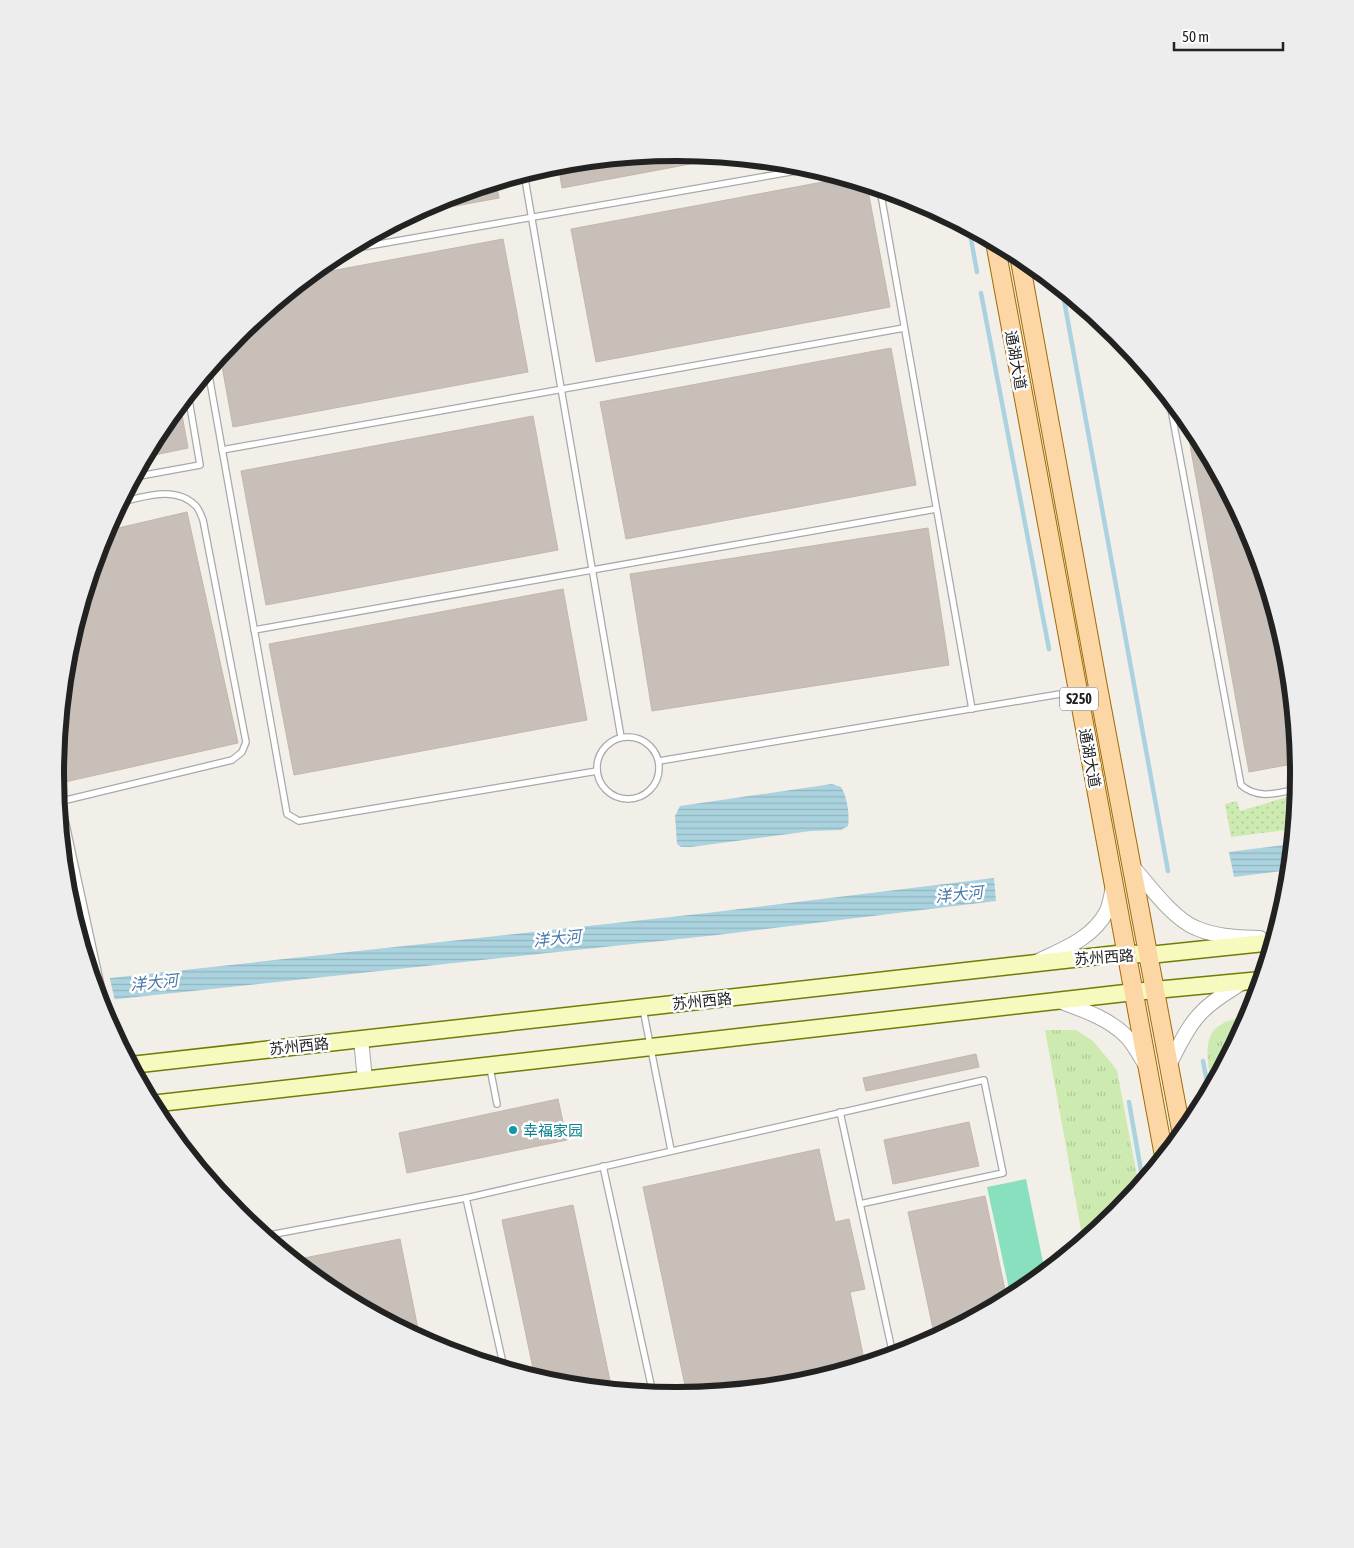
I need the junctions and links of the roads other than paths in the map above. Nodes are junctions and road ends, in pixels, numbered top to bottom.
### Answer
1 (791, 172) edge
2 (525, 180) edge
3 (881, 196) edge
4 (532, 217) junction
5 (364, 247) edge
6 (997, 251) edge
7 (1021, 266) edge
8 (904, 328) junction
9 (209, 378) edge
10 (562, 390) junction
11 (189, 402) edge
12 (1171, 411) edge
13 (222, 450) junction
14 (141, 477) edge
15 (129, 500) edge
16 (936, 509) junction
17 (592, 570) junction
18 (254, 630) junction
19 (1098, 687) junction
20 (1077, 691) junction
21 (972, 708) junction
22 (620, 737) junction
23 (659, 761) junction
24 (597, 771) junction
25 (1290, 791) edge
26 (65, 801) edge
27 (68, 840) edge
28 (1132, 866) junction
29 (1113, 887) junction
30 (1267, 940) edge
31 (1266, 942) edge
32 (1126, 953) junction
33 (1148, 955) junction
34 (1032, 963) junction
35 (99, 980) edge
36 (1254, 981) edge
37 (1243, 982) junction
38 (1154, 991) junction
39 (1134, 992) junction
40 (1060, 1001) junction
41 (642, 1007) junction
42 (361, 1039) junction
43 (650, 1047) junction
44 (137, 1064) edge
45 (1169, 1065) junction
46 (489, 1066) junction
47 (1148, 1069) junction
48 (365, 1080) junction
49 (160, 1103) edge
50 (497, 1104) dead end
51 (840, 1112) junction
52 (1180, 1125) edge
53 (1163, 1149) edge
54 (671, 1150) junction
55 (603, 1166) junction
56 (466, 1198) junction
57 (860, 1204) junction
58 (272, 1234) edge
59 (892, 1348) edge
60 (503, 1362) edge
61 (651, 1386) edge

1 - 4 lane
2 - 4 lane
3 - 8 lane
4 - 5 lane
4 - 10 lane
6 - 20 main road, 通湖大道 / S250
7 - 19 main road, 通湖大道 / S250
8 - 10 lane
8 - 16 lane
9 - 13 lane
10 - 13 lane
10 - 17 lane
11 - 14 lane
12 - 25 lane
13 - 18 lane
15 - 26 lane
16 - 17 lane
16 - 21 lane
17 - 18 lane
17 - 22 lane
18 - 24 lane
19 - 20 lane
19 - 28 main road, 通湖大道 / S250
20 - 21 lane
20 - 29 main road, 通湖大道 / S250
21 - 23 lane
22 - 23 lane
22 - 24 lane
23 - 24 lane
27 - 35 lane
28 - 30 street
28 - 33 main road, 通湖大道 / S250
29 - 32 main road, 通湖大道 / S250
29 - 34 street
31 - 33 main road, 苏州西路
32 - 33 main road, 苏州西路
32 - 34 main road, 苏州西路
32 - 39 main road, 通湖大道 / S250
33 - 38 main road, 通湖大道 / S250
34 - 41 main road, 苏州西路
36 - 37 main road
37 - 38 main road
37 - 45 street
38 - 39 main road
38 - 45 main road, 通湖大道 / S250
39 - 40 main road
39 - 47 main road, 通湖大道 / S250
40 - 43 main road
40 - 47 street
41 - 42 main road, 苏州西路
41 - 43 lane
42 - 44 main road, 苏州西路
42 - 48 street
43 - 46 main road
43 - 54 lane
45 - 52 main road, 通湖大道 / S250
46 - 48 main road
46 - 50 lane
47 - 53 main road, 通湖大道 / S250
48 - 49 main road
51 - 54 lane
51 - 57 lane
51 - 57 lane
54 - 55 lane
55 - 56 lane
55 - 61 lane
56 - 58 lane
56 - 60 lane
57 - 59 lane

